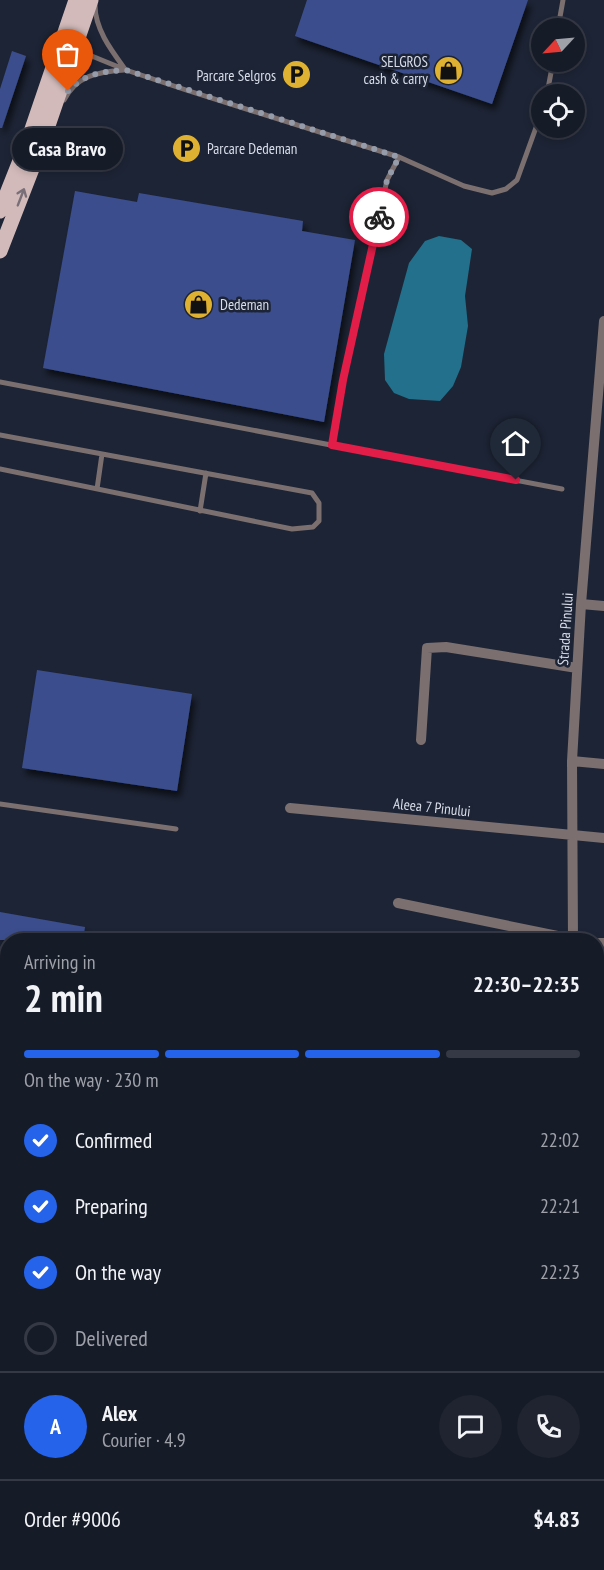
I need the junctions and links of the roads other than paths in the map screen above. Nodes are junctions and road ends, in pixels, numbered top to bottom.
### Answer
1 (76, 0) edge
2 (91, 0) edge
3 (96, 0) edge
4 (563, 0) edge
5 (560, 18) edge
6 (68, 46) junction
7 (126, 70) junction
8 (532, 138) edge
9 (42, 143) junction
10 (399, 157) junction
11 (0, 212) edge
12 (0, 251) edge
13 (604, 321) edge
14 (0, 382) edge
15 (0, 435) edge
16 (599, 438) edge
17 (332, 445) junction
18 (102, 454) junction
19 (0, 470) edge
20 (206, 473) junction
21 (97, 489) junction
22 (562, 489) dead end
23 (200, 511) junction
24 (581, 604) junction
25 (604, 606) edge
26 (577, 668) junction
27 (421, 740) dead end
28 (572, 761) junction
29 (604, 764) edge
30 (0, 804) edge
31 (290, 808) dead end
32 (176, 829) dead end
33 (572, 836) junction
34 (604, 838) edge
35 (398, 903) dead end
36 (542, 933) edge
37 (575, 933) edge

1 - 6 main road
2 - 6 main road
3 - 7 lane
4 - 5 lane
6 - 7 lane
6 - 9 main road
6 - 11 main road
7 - 9 lane
7 - 10 lane
8 - 10 lane
12 -> 9 main road
10 - 17 lane
13 - 16 street, Strada Pinului
14 - 17 lane
15 - 18 lane
16 - 24 street, Strada Pinului
17 - 22 lane
18 - 20 lane
18 - 21 lane
19 - 21 lane
20 - 23 lane
20 - 23 lane
21 - 23 lane
24 - 25 street
24 - 26 street, Strada Pinului
26 - 27 street
26 - 28 street, Strada Pinului
28 - 29 street
28 - 33 street, Strada Pinului
30 - 32 lane
31 - 33 street, Aleea 7 Pinului
33 - 34 street, Aleea 7 Pinului
33 - 37 street, Strada Pinului
35 - 36 street

